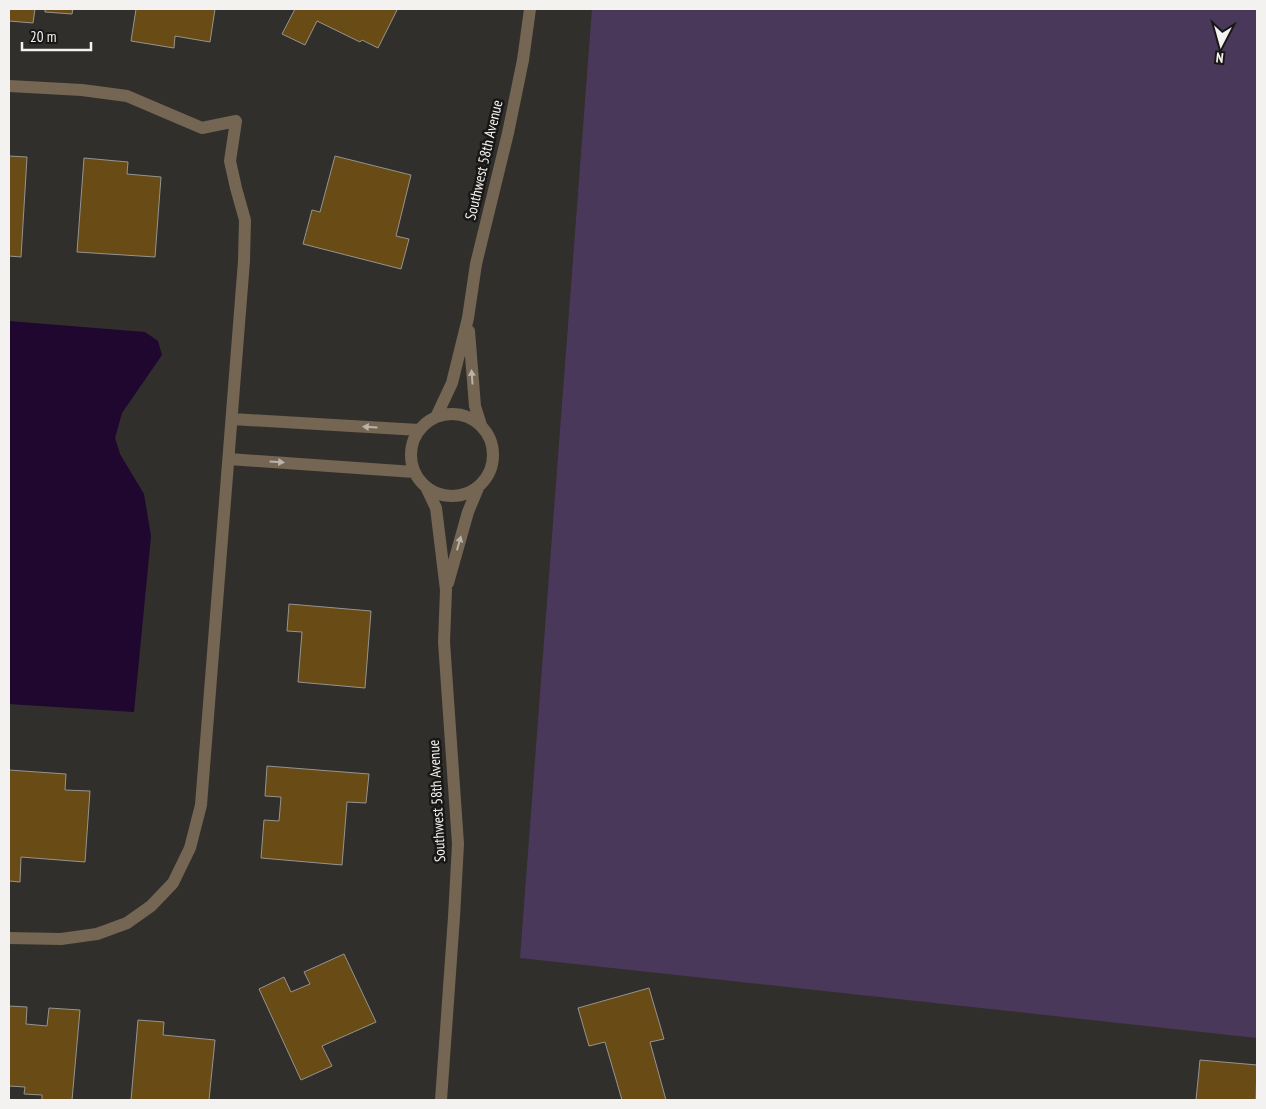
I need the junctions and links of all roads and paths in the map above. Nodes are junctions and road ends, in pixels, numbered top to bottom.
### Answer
1 (530, 9) edge
2 (9, 86) edge
3 (468, 318) junction
4 (436, 417) junction
5 (232, 419) junction
6 (481, 425) junction
7 (418, 430) junction
8 (228, 459) junction
9 (414, 472) junction
10 (478, 488) junction
11 (427, 489) junction
12 (446, 590) junction
13 (9, 938) edge
14 (441, 1100) edge

1 - 3 street, Southwest 58th Avenue
2 - 5 street
3 - 4 street, Southwest 58th Avenue
6 -> 3 street, Southwest 58th Avenue
4 - 6 street
4 - 7 street
7 -> 5 street
5 - 8 street
6 - 10 street
7 - 9 street
8 -> 9 street
8 - 13 street
9 - 11 street
10 - 11 street
12 -> 10 street, Southwest 58th Avenue
11 - 12 street, Southwest 58th Avenue
12 - 14 street, Southwest 58th Avenue

